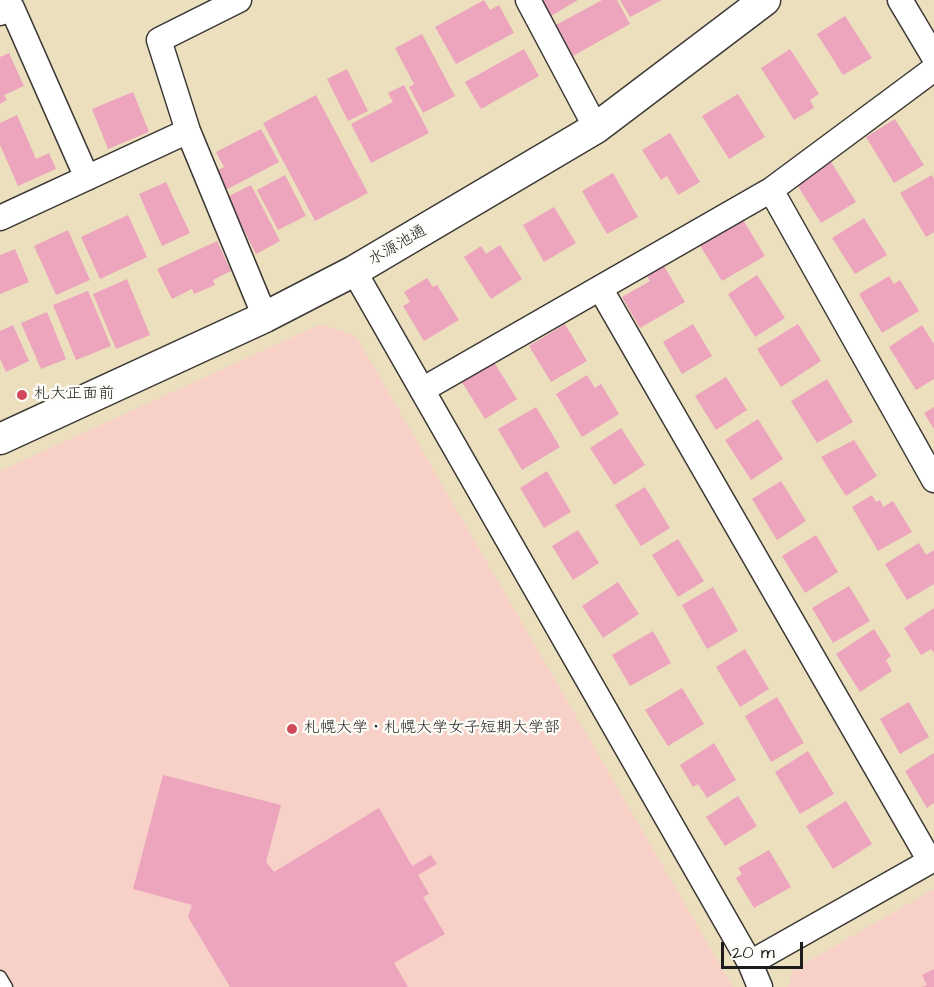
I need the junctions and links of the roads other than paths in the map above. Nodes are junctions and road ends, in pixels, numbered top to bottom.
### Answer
1 (239, 0) edge
2 (528, 0) edge
3 (765, 0) edge
4 (900, 0) edge
5 (0, 13) edge
6 (934, 57) edge
7 (934, 69) edge
8 (596, 128) junction
9 (188, 131) junction
10 (87, 178) junction
11 (771, 190) junction
12 (0, 218) edge
13 (354, 271) junction
14 (600, 288) junction
15 (265, 317) junction
16 (422, 390) junction
17 (0, 439) edge
18 (934, 480) edge
19 (932, 860) edge
20 (750, 963) junction
21 (0, 977) edge
22 (6, 987) edge
23 (759, 987) edge

1 - 9 street
2 - 8 street
3 - 8 street, 水源池通
4 - 6 street
5 - 10 street
7 - 11 street
8 - 13 street, 水源池通
9 - 10 street
9 - 15 street
10 - 12 street
11 - 14 street
11 - 18 street
13 - 15 street, 水源池通
13 - 16 street
14 - 16 street
14 - 19 street
15 - 17 street, 水源池通
16 - 20 street
19 - 20 street
20 - 23 street
21 - 22 lane

